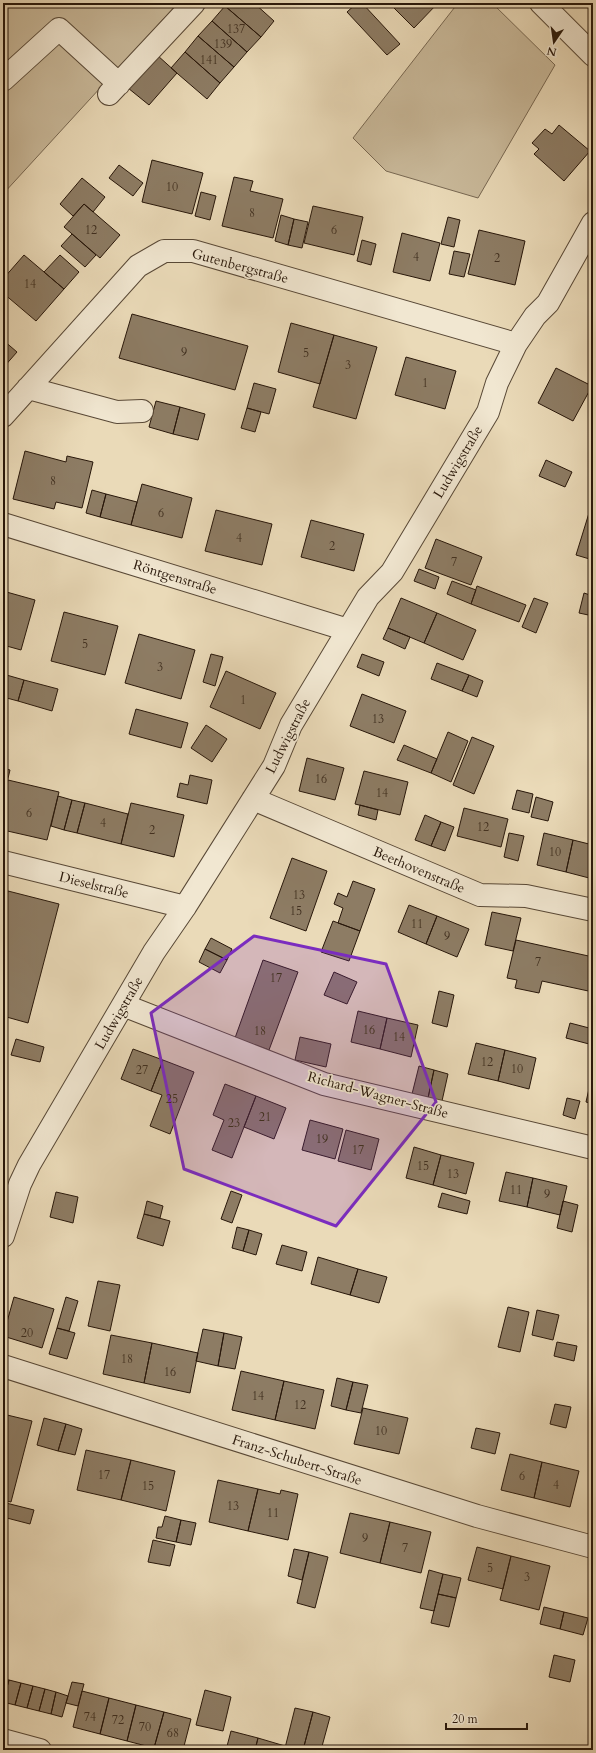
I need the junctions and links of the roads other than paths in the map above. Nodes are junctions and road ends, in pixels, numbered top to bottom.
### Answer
1 (194, 3) edge
2 (541, 3) edge
3 (593, 55) edge
4 (3, 80) edge
5 (593, 222) edge
6 (516, 344) junction
7 (28, 388) junction
8 (142, 411) dead end
9 (3, 416) edge
10 (3, 524) edge
11 (348, 630) junction
12 (253, 799) junction
13 (3, 862) edge
14 (185, 907) junction
15 (593, 910) edge
16 (123, 1005) junction
17 (593, 1148) edge
18 (12, 1181) edge
19 (3, 1236) edge
20 (3, 1366) edge
21 (593, 1547) edge
22 (3, 1740) edge
23 (40, 1750) edge

1 - 4 street
2 - 3 street
5 - 6 street, Ludwigstraße
6 - 7 street, Gutenbergstraße
6 - 11 street, Ludwigstraße
7 - 8 street
7 - 9 street, Gutenbergstraße
10 - 11 street, Röntgenstraße
11 - 12 street, Ludwigstraße
12 - 14 street, Ludwigstraße
12 - 15 street, Beethovenstraße
13 - 14 street, Dieselstraße
14 - 16 street, Ludwigstraße
16 - 17 street, Richard-Wagner-Straße
16 - 18 street, Ludwigstraße
18 - 19 street, Ludwigstraße
20 - 21 street, Franz-Schubert-Straße
22 - 23 street

